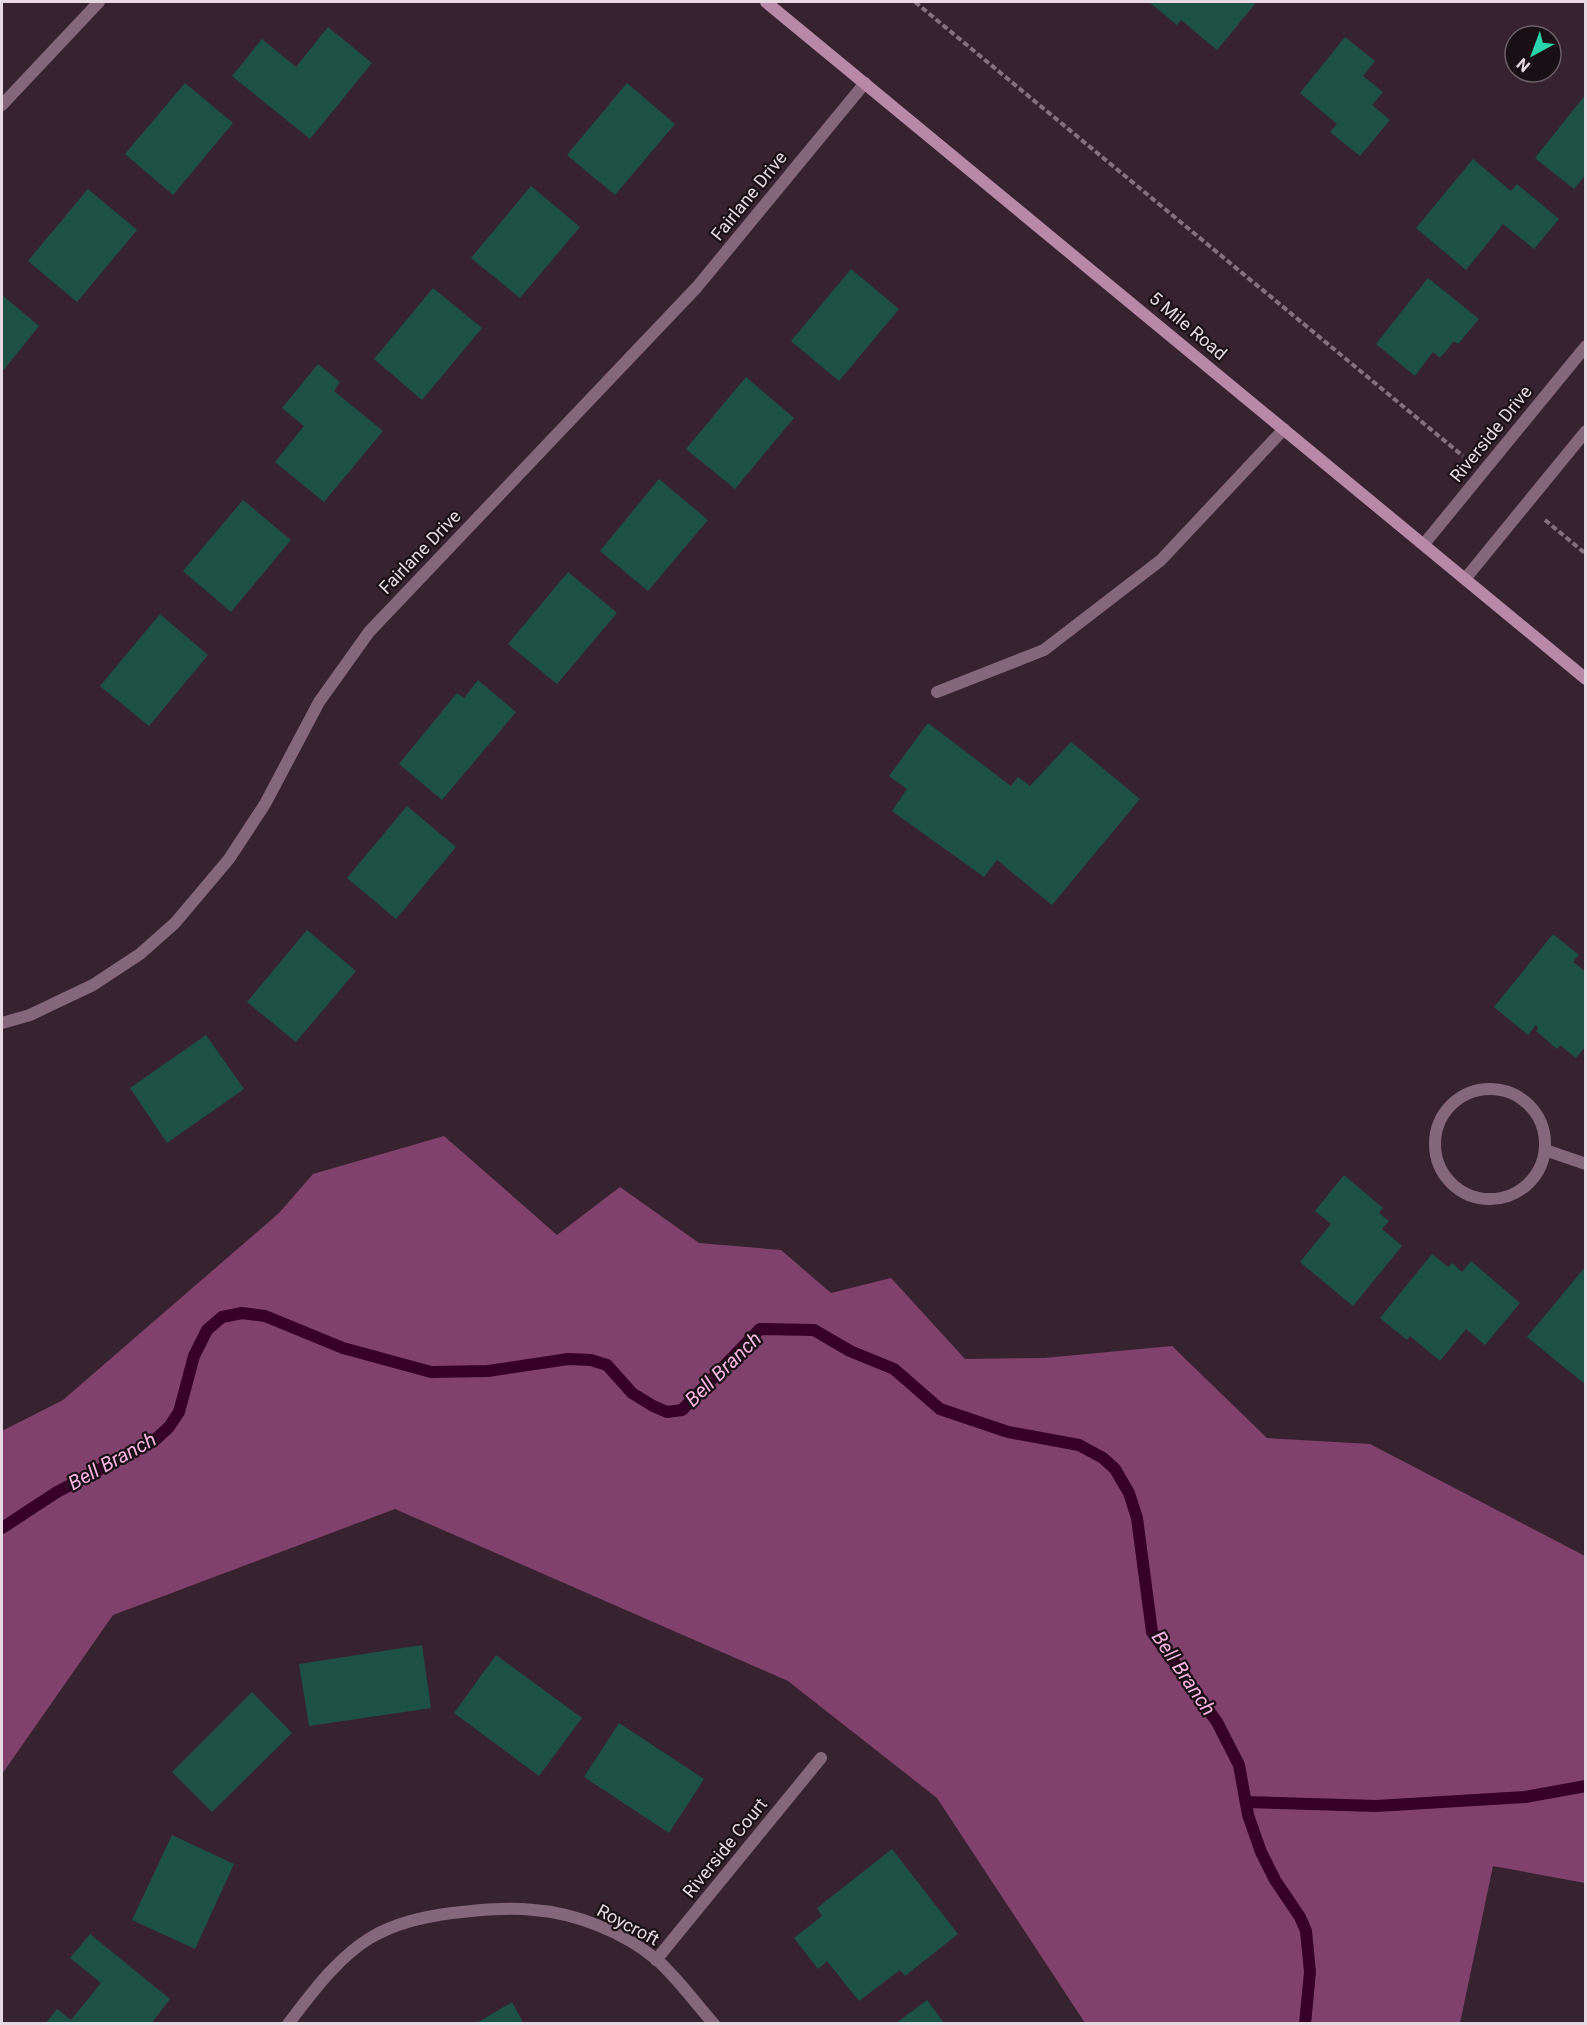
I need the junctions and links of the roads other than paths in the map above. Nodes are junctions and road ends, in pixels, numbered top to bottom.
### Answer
1 (99, 2) edge
2 (766, 2) edge
3 (865, 83) junction
4 (2, 105) edge
5 (1586, 346) edge
6 (1284, 429) junction
7 (1586, 431) edge
8 (1424, 544) junction
9 (1465, 579) junction
10 (1586, 679) edge
11 (937, 692) dead end
12 (2, 1023) edge
13 (1545, 1150) junction
14 (1586, 1164) edge
15 (821, 1758) dead end
16 (656, 1960) junction
17 (288, 2024) edge
18 (714, 2024) edge

1 - 4 street
2 - 3 main road, 5 Mile Road
3 - 6 main road, 5 Mile Road
3 - 12 street, Fairlane Drive
5 - 8 street, Riverside Drive
6 - 8 main road, 5 Mile Road
6 - 11 street
7 - 9 street
8 - 9 main road, 5 Mile Road
9 - 10 main road, 5 Mile Road
13 - 13 street
13 - 14 street
15 - 16 street, Riverside Court
16 - 17 street, Roycroft
16 - 18 street, Roycroft

